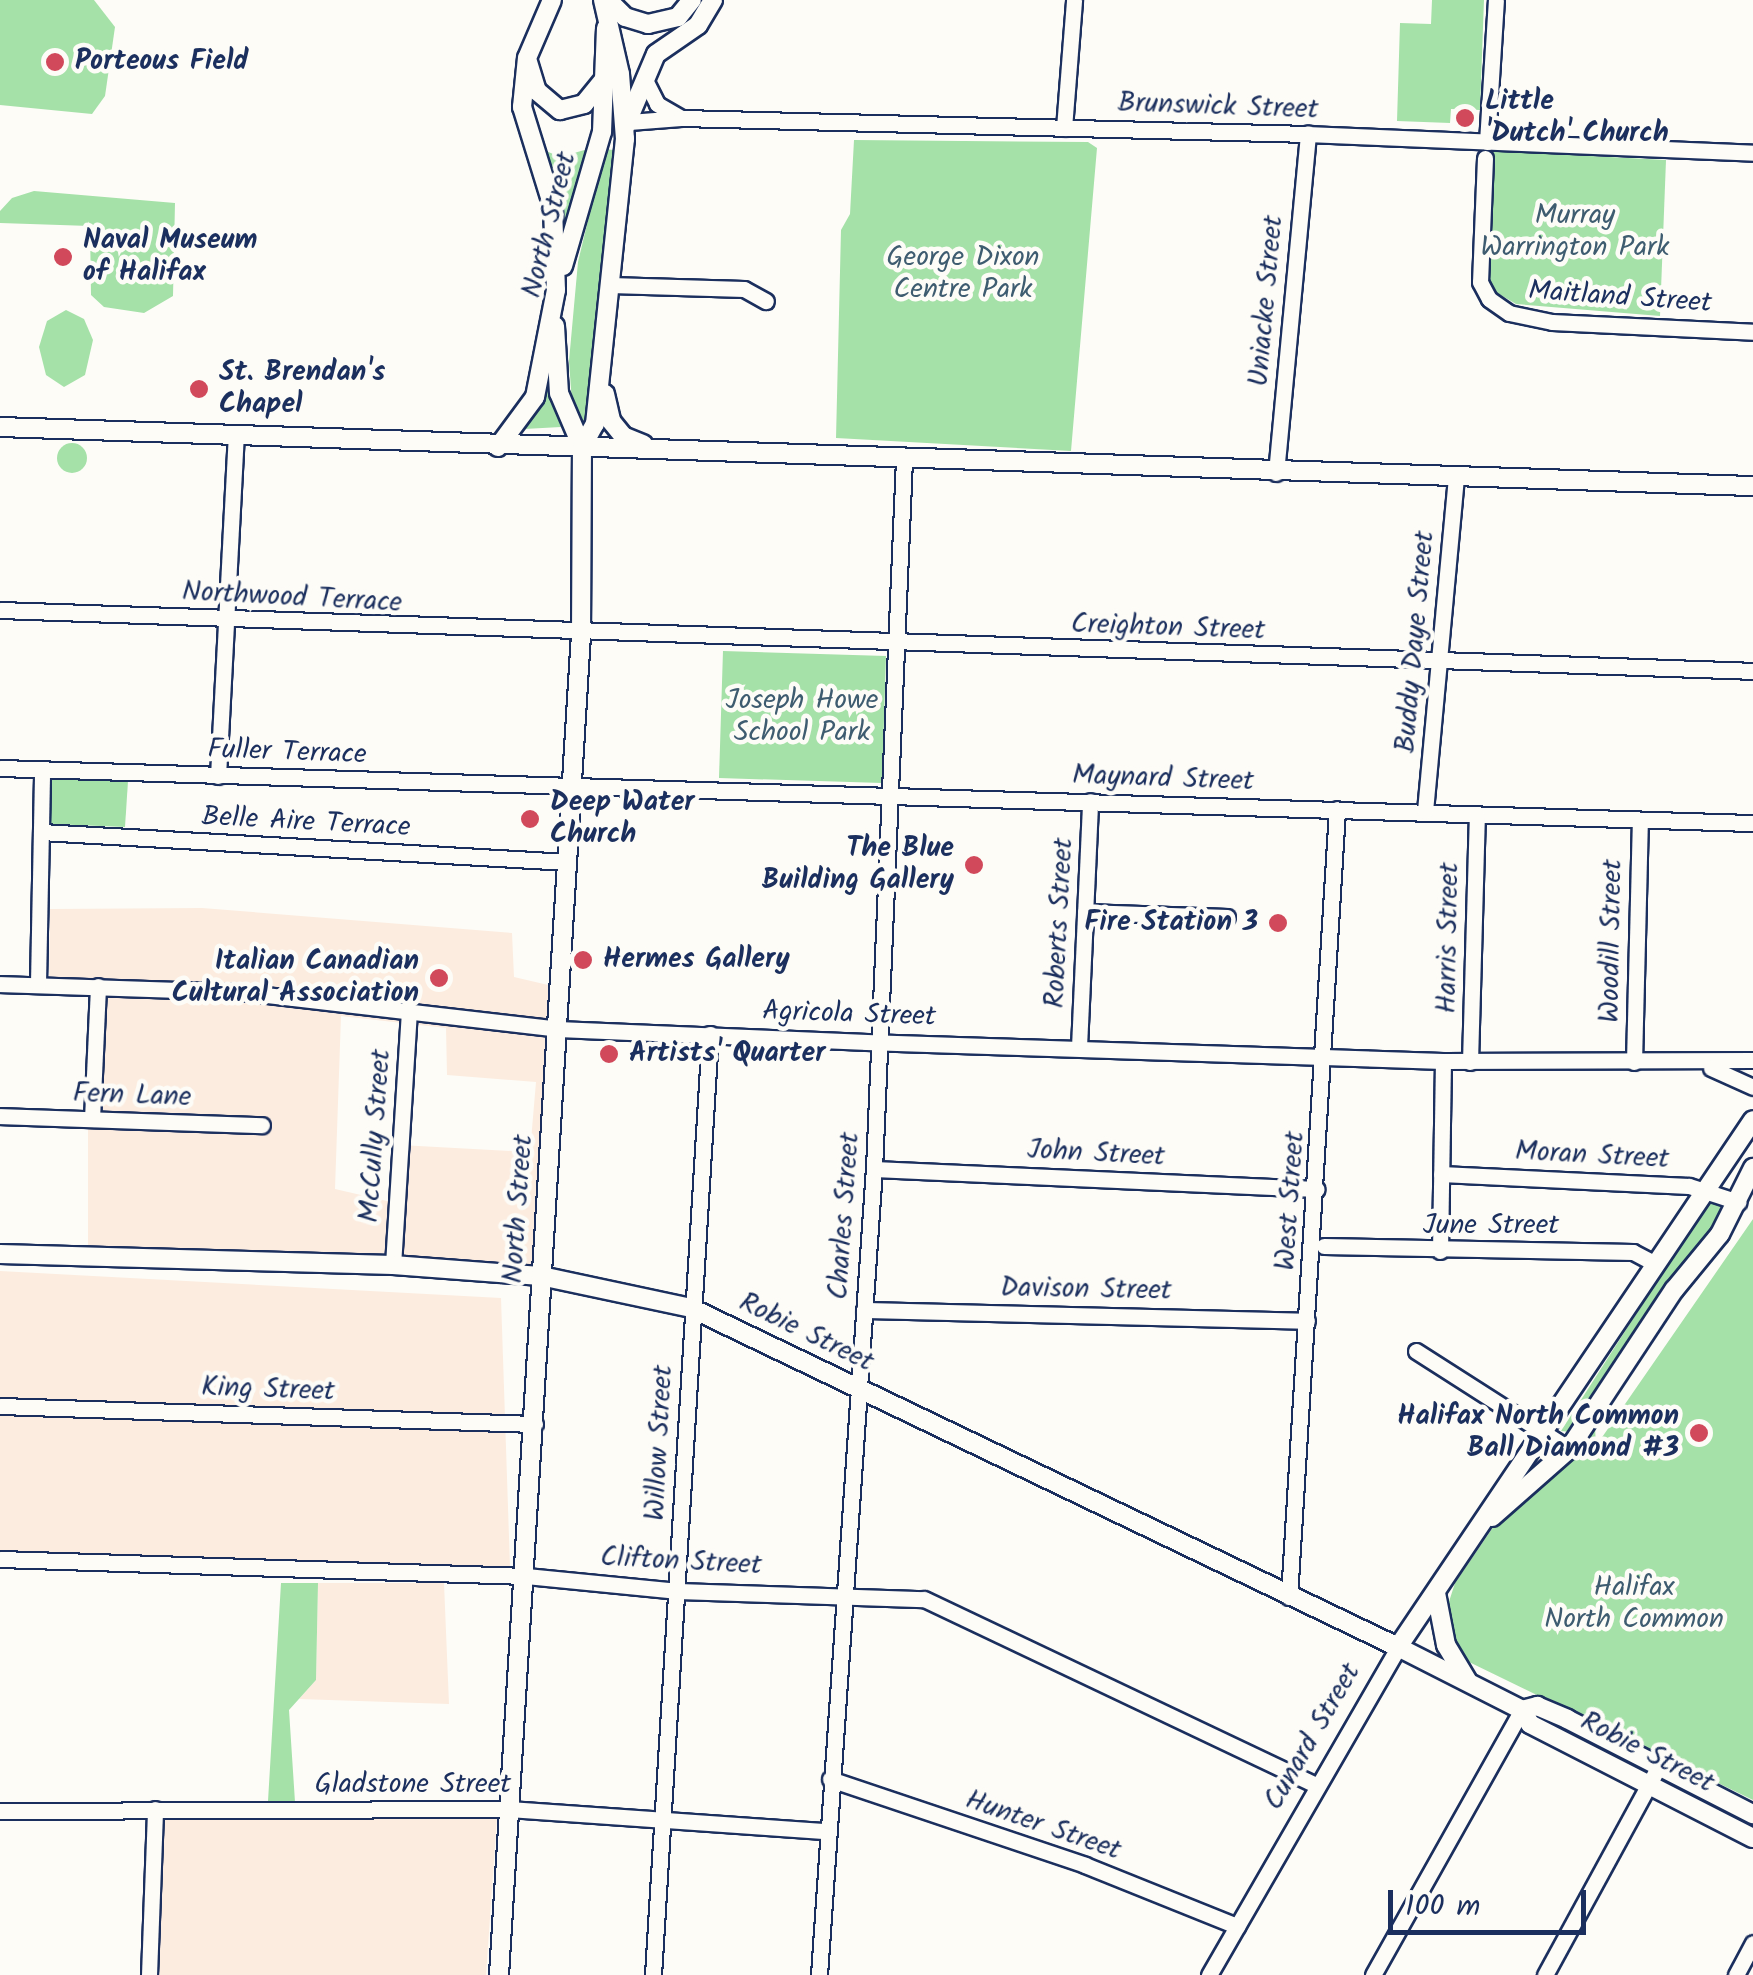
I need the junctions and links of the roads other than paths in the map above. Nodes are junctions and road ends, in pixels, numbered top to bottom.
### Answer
1 (552, 0) edge
2 (605, 0) edge
3 (692, 0) edge
4 (713, 0) edge
5 (1074, 0) edge
6 (1496, 0) edge
7 (607, 23) junction
8 (527, 58) junction
9 (604, 78) junction
10 (644, 78) junction
11 (682, 118) junction
12 (627, 125) junction
13 (1064, 128) junction
14 (1308, 134) junction
15 (1486, 150) junction
16 (1753, 153) edge
17 (610, 285) junction
18 (556, 290) junction
19 (766, 301) dead end
20 (1753, 332) edge
21 (602, 368) junction
22 (0, 426) edge
23 (236, 438) junction
24 (498, 447) junction
25 (582, 447) junction
26 (658, 450) junction
27 (904, 460) junction
28 (1276, 472) junction
29 (1456, 478) junction
30 (1753, 486) edge
31 (0, 610) edge
32 (226, 620) junction
33 (581, 635) junction
34 (898, 644) junction
35 (1440, 662) junction
36 (1753, 671) edge
37 (0, 768) edge
38 (42, 771) junction
39 (218, 776) junction
40 (572, 788) junction
41 (892, 795) junction
42 (1090, 801) junction
43 (1337, 809) junction
44 (1425, 811) junction
45 (1477, 815) junction
46 (1640, 820) junction
47 (1753, 823) edge
48 (42, 832) junction
49 (568, 862) junction
50 (1086, 912) junction
51 (1226, 917) dead end
52 (0, 984) edge
53 (38, 984) junction
54 (98, 986) junction
55 (409, 1010) junction
56 (559, 1028) junction
57 (710, 1034) junction
58 (880, 1042) junction
59 (1080, 1047) junction
60 (1327, 1058) junction
61 (1753, 1060) edge
62 (1443, 1061) junction
63 (1470, 1062) junction
64 (1634, 1062) junction
65 (1698, 1064) junction
66 (1753, 1087) edge
67 (0, 1116) edge
68 (92, 1119) junction
69 (1753, 1120) edge
70 (262, 1125) dead end
71 (874, 1168) junction
72 (1753, 1168) edge
73 (1441, 1174) junction
74 (1712, 1188) junction
75 (1316, 1189) junction
76 (1738, 1202) junction
77 (1324, 1246) dead end
78 (1440, 1250) junction
79 (0, 1254) edge
80 (1656, 1264) junction
81 (393, 1265) junction
82 (541, 1276) junction
83 (691, 1308) junction
84 (864, 1310) junction
85 (1307, 1321) junction
86 (1416, 1351) dead end
87 (857, 1390) junction
88 (0, 1406) edge
89 (535, 1424) junction
90 (1542, 1432) junction
91 (1568, 1449) junction
92 (1476, 1534) junction
93 (0, 1559) edge
94 (526, 1576) junction
95 (678, 1591) junction
96 (1436, 1592) junction
97 (843, 1593) junction
98 (1290, 1597) junction
99 (1398, 1646) junction
100 (1468, 1682) junction
101 (1522, 1710) junction
102 (1659, 1766) junction
103 (830, 1779) junction
104 (1649, 1785) junction
105 (1317, 1786) junction
106 (509, 1809) junction
107 (156, 1810) junction
108 (0, 1811) edge
109 (1753, 1814) edge
110 (662, 1818) junction
111 (826, 1831) junction
112 (1753, 1838) edge
113 (1237, 1926) junction
114 (1753, 1943) edge
115 (149, 1975) edge
116 (498, 1975) edge
117 (653, 1975) edge
118 (819, 1975) edge
119 (1209, 1975) edge
120 (1373, 1975) edge
121 (1545, 1975) edge
122 (1736, 1975) edge

1 - 8 main road
2 - 3 main road
2 - 7 main road
4 - 10 main road
5 - 13 street
6 - 15 street
7 - 9 main road, North Street
7 - 12 main road
8 - 9 main road
8 - 18 main road
9 - 18 main road, North Street
10 - 11 street
10 - 12 main road
11 - 12 street, Brunswick Street
11 - 13 street, Brunswick Street
12 - 17 main road, North Street
13 - 14 street, Brunswick Street
14 - 15 street, Brunswick Street
14 - 28 street, Uniacke Street
15 - 16 street, Brunswick Street
15 - 20 street, Maitland Street
17 - 19 street
17 - 21 main road, North Street
18 - 24 main road
18 - 25 main road, North Street
21 - 25 main road, North Street
21 - 26 main road
22 - 23 main road
23 - 24 main road
23 - 32 street
24 - 25 main road
25 - 26 main road
25 - 33 main road, North Street
26 - 27 main road
27 - 28 main road
27 - 34 street, Charles Street
28 - 29 main road
29 - 30 main road
29 - 35 street, Buddy Daye Street
31 - 32 street, Northwood Terrace
32 - 33 street, Northwood Terrace
32 - 39 street
33 - 34 street, Creighton Street
33 - 40 main road, North Street
34 - 35 street, Creighton Street
34 - 41 street, Charles Street
35 - 36 street, Creighton Street
35 - 44 street, Buddy Daye Street
37 - 38 street, Fuller Terrace
38 - 39 street, Fuller Terrace
38 - 48 street
39 - 40 street, Fuller Terrace
40 - 41 street, Maynard Street
40 - 49 main road, North Street
41 - 42 street, Maynard Street
41 - 58 street, Charles Street
42 - 43 street, Maynard Street
42 - 50 street, Roberts Street
43 - 44 street, Maynard Street
43 - 60 street, West Street
44 - 45 street, Maynard Street
45 - 46 street, Maynard Street
45 - 63 street, Harris Street
46 - 47 street, Maynard Street
46 - 64 street, Woodill Street
48 - 49 street, Belle Aire Terrace
48 - 53 street
49 - 56 main road, North Street
50 - 51 street
50 - 59 street, Roberts Street
52 - 53 street, Agricola Street
53 - 54 street, Agricola Street
54 - 55 street, Agricola Street
54 - 68 street
55 - 56 street, Agricola Street
55 - 81 street, McCully Street
56 - 57 street, Agricola Street
56 - 82 main road, North Street
57 - 58 street, Agricola Street
57 - 83 street, Willow Street
58 - 59 street, Agricola Street
58 - 71 street, Charles Street
59 - 60 street, Agricola Street
60 - 62 street, Agricola Street
60 - 75 street, West Street
61 - 65 street, Agricola Street
62 - 63 street, Agricola Street
62 - 73 street
63 - 64 street, Agricola Street
64 - 65 street, Agricola Street
65 - 66 street, Agricola Street
67 - 68 street, Fern Lane
68 - 70 street, Fern Lane
69 - 74 main road, Cunard Street
71 - 75 street, John Street
71 - 84 street, Charles Street
72 - 76 main road, Cunard Street
73 - 74 street, Moran Street
73 - 78 street
74 - 76 street, Moran Street
74 - 80 main road, Cunard Street
75 - 85 street, West Street
76 - 91 main road, Cunard Street
77 - 78 street, June Street
78 - 80 street, June Street
79 - 81 main road, Robie Street
80 - 90 main road, Cunard Street
81 - 82 main road, Robie Street
82 - 83 main road, Robie Street
82 - 89 main road, North Street
83 - 87 main road, Robie Street
83 - 95 street, Willow Street
84 - 85 street, Davison Street
84 - 87 street, Charles Street
85 - 98 street, West Street
86 - 90 street
87 - 97 street, Charles Street
87 - 98 main road, Robie Street
88 - 89 street, King Street
89 - 94 main road, North Street
90 - 91 street
90 - 92 main road, Cunard Street
91 - 92 main road, Cunard Street
92 - 96 main road, Cunard Street
93 - 94 street, Clifton Street
94 - 95 street, Clifton Street
94 - 106 main road, North Street
95 - 97 street, Clifton Street
95 - 110 street, Willow Street
96 - 99 main road, Cunard Street
96 - 100 main road
97 - 103 street, Charles Street
97 - 105 street, Clifton Street
98 - 99 main road, Robie Street
99 - 100 main road, Robie Street
99 - 105 street, Cunard Street
100 - 101 main road, Robie Street
101 - 102 main road, Robie Street
101 - 104 main road, Robie Street
101 - 120 street
102 - 104 street
102 - 109 main road, Robie Street
103 - 111 street, Charles Street
103 - 113 street, Hunter Street
104 - 112 main road, Robie Street
104 - 121 street
105 - 113 street, Cunard Street
106 - 107 street, Gladstone Street
106 - 110 street, Gladstone Street
106 - 116 main road, North Street
107 - 108 street, Gladstone Street
107 - 115 street
110 - 111 street, Gladstone Street
110 - 117 street, Willow Street
111 - 118 street, Charles Street
113 - 119 street, Cunard Street
114 - 122 street

